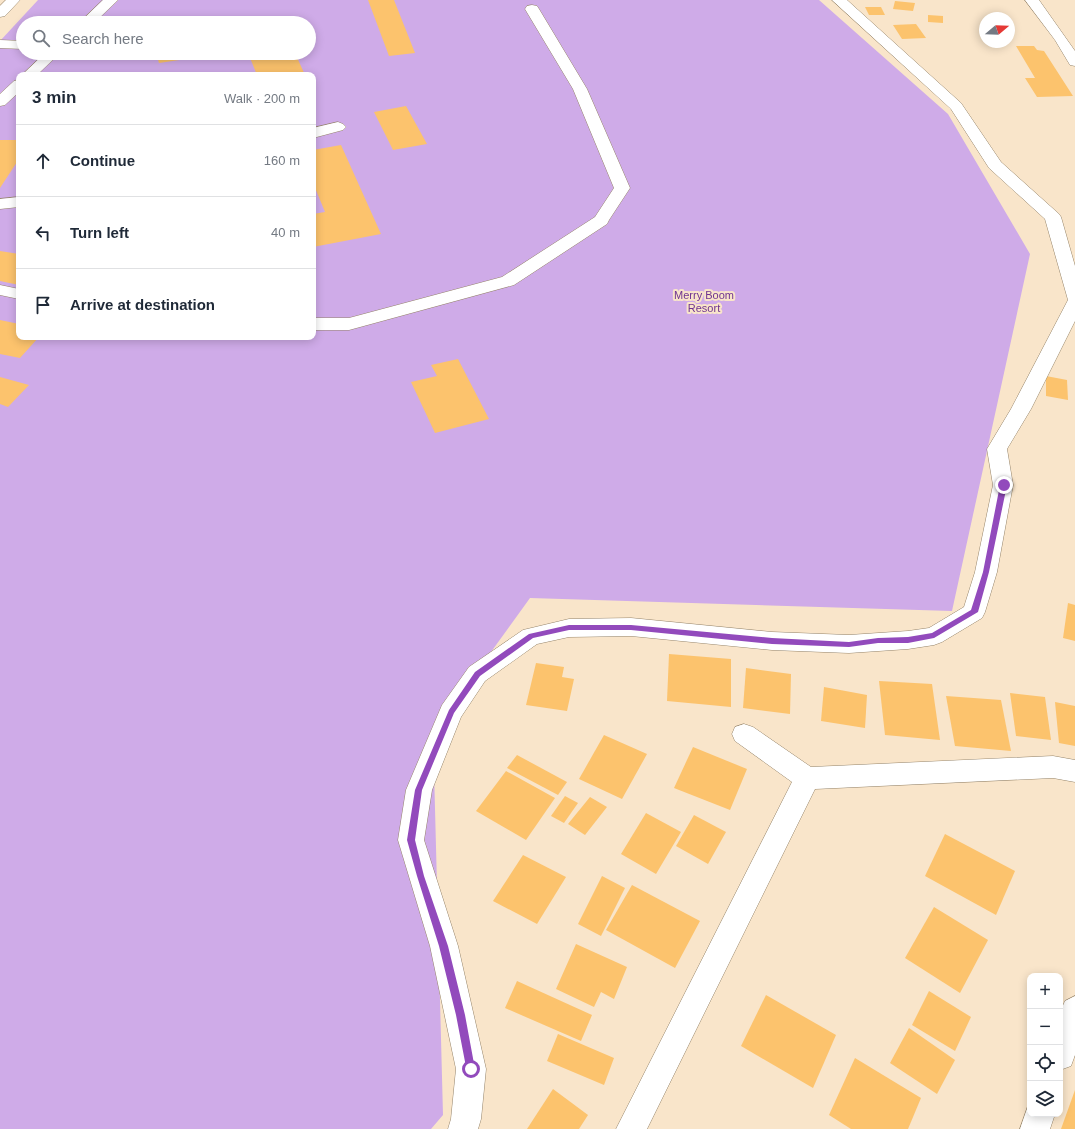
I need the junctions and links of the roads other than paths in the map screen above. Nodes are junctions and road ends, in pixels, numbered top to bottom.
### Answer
1 (12, 0) edge
2 (111, 0) edge
3 (839, 0) edge
4 (1032, 0) edge
5 (532, 9) dead end
6 (0, 13) edge
7 (94, 16) edge
8 (0, 44) edge
9 (16, 45) edge
10 (45, 60) edge
11 (1075, 62) edge
12 (32, 72) edge
13 (16, 87) edge
14 (0, 102) edge
15 (338, 127) dead end
16 (316, 132) edge
17 (16, 202) edge
18 (0, 204) edge
19 (0, 290) edge
20 (16, 293) edge
21 (1075, 297) edge
22 (1075, 303) edge
23 (316, 324) edge
24 (744, 734) dead end
25 (1075, 771) edge
26 (807, 778) junction
27 (1075, 1011) edge
28 (1063, 1047) edge
29 (1039, 1117) edge
30 (463, 1129) edge
31 (631, 1129) edge
32 (1035, 1129) edge

1 - 6 street
2 - 7 street
3 - 21 street
4 - 11 street
5 - 23 street
8 - 9 street
10 - 12 street
13 - 14 street
15 - 16 street
17 - 18 street
19 - 20 street
22 - 30 street
24 - 26 street
25 - 26 street
26 - 31 street
27 - 28 street
29 - 32 street

